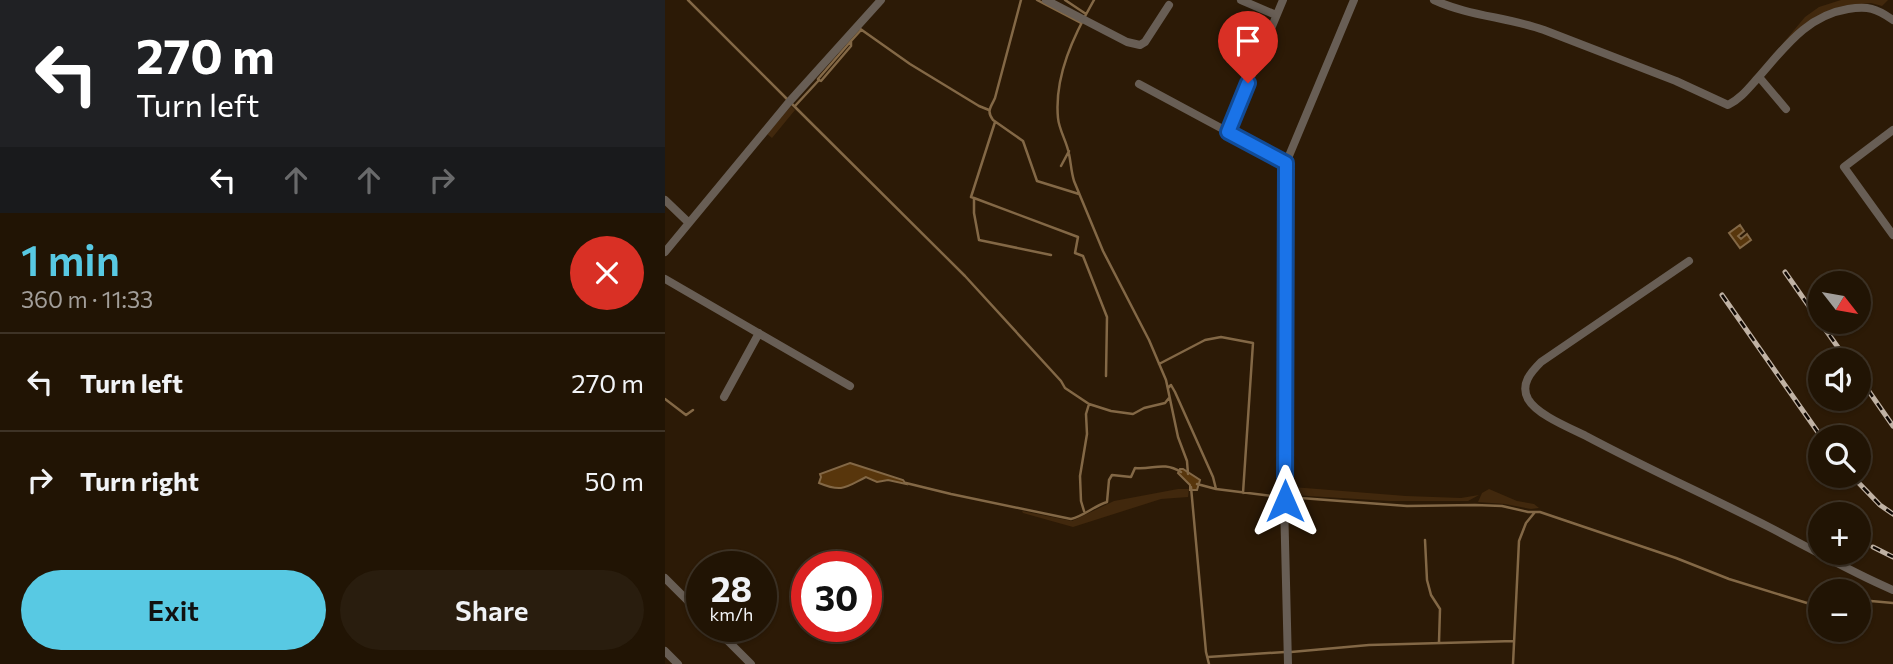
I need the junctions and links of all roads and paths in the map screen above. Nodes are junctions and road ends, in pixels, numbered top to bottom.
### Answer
1 (881, 0) edge
2 (1046, 0) edge
3 (1241, 0) edge
4 (1283, 0) edge
5 (1354, 0) edge
6 (1434, 0) edge
7 (1169, 5) dead end
8 (1276, 15) junction
9 (1893, 20) edge
10 (1759, 77) junction
11 (1139, 84) dead end
12 (1786, 109) dead end
13 (1893, 130) edge
14 (1228, 132) junction
15 (1286, 163) junction
16 (665, 200) edge
17 (689, 223) junction
18 (1893, 235) edge
19 (665, 252) edge
20 (1689, 261) dead end
21 (665, 279) edge
22 (759, 333) junction
23 (850, 386) dead end
24 (724, 397) dead end
25 (665, 578) edge
26 (1893, 590) edge
27 (686, 599) edge
28 (729, 642) edge
29 (665, 651) edge
30 (678, 664) edge
31 (751, 664) edge
32 (1288, 664) edge

1 - 17 street
2 - 7 street
3 - 8 street
4 - 8 street
5 - 15 street
6 - 10 street
8 - 14 street
9 - 10 street
10 - 12 street
11 - 14 street
13 - 18 street
14 - 15 street
15 - 32 street
16 - 17 street
17 - 19 street
20 - 26 street
21 - 22 street
22 - 23 street
22 - 24 street
25 - 27 street
28 - 31 street
29 - 30 street

